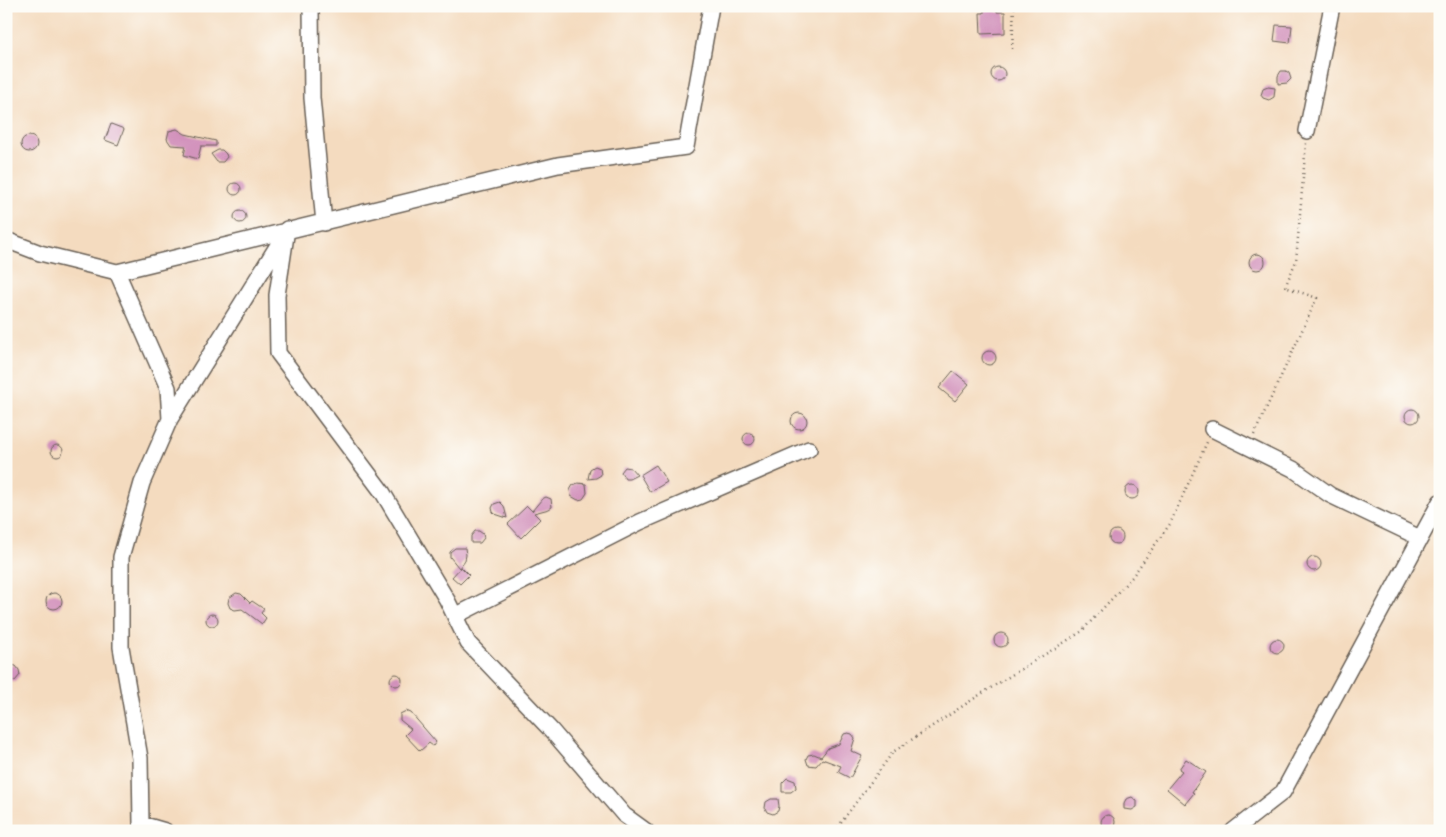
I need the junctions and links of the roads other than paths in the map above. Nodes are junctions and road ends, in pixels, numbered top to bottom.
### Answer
1 (311, 6) edge
2 (711, 6) edge
3 (1332, 6) edge
4 (1307, 132) road end
5 (324, 223) junction
6 (288, 229) junction
7 (6, 240) edge
8 (117, 272) junction
9 (170, 419) junction
10 (1212, 429) road end
11 (809, 450) dead end
12 (1440, 502) edge
13 (1420, 538) junction
14 (455, 616) junction
15 (165, 831) edge
16 (646, 831) edge
17 (1233, 831) edge

1 - 5 street
2 - 5 street
3 - 4 street
5 - 6 street
6 - 8 street
6 - 9 street
6 - 14 street
7 - 8 street
8 - 9 street
9 - 15 street
10 - 13 street
11 - 14 street
12 - 13 street
13 - 17 street
14 - 16 street

